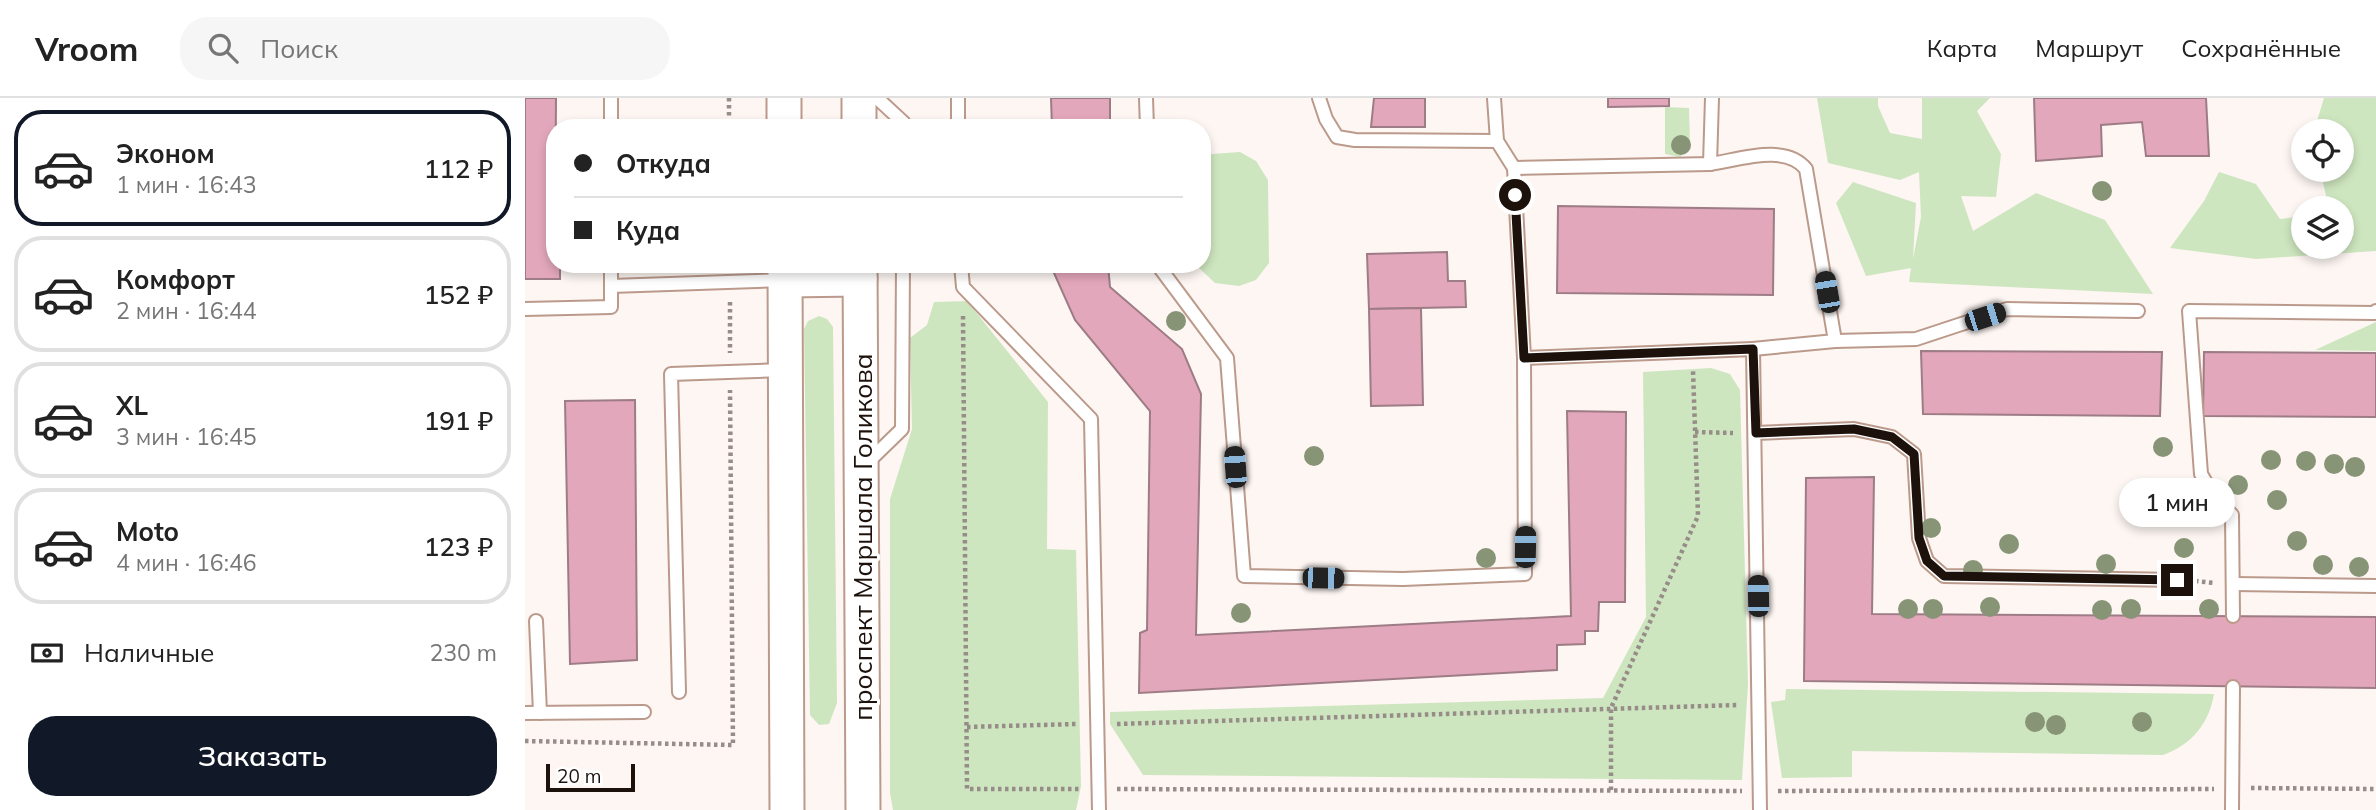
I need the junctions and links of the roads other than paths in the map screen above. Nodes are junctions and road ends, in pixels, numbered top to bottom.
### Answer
1 (611, 98) edge
2 (784, 98) edge
3 (859, 98) edge
4 (877, 98) edge
5 (958, 98) edge
6 (1146, 98) edge
7 (1319, 98) edge
8 (1494, 98) edge
9 (1712, 98) edge
10 (611, 119) edge
11 (784, 119) edge
12 (859, 119) edge
13 (900, 119) edge
14 (958, 119) edge
15 (1147, 119) edge
16 (1497, 141) junction
17 (1710, 163) junction
18 (1514, 168) junction
19 (611, 273) edge
20 (780, 273) edge
21 (785, 273) edge
22 (860, 273) edge
23 (903, 273) edge
24 (962, 273) edge
25 (1164, 273) edge
26 (611, 286) junction
27 (525, 309) edge
28 (2138, 311) dead end
29 (2376, 311) edge
30 (1835, 341) junction
31 (1753, 349) junction
32 (1524, 358) junction
33 (785, 370) junction
34 (1756, 433) junction
35 (861, 469) junction
36 (2177, 580) road end
37 (2234, 584) junction
38 (2376, 586) edge
39 (2233, 616) dead end
40 (536, 621) dead end
41 (2233, 687) dead end
42 (679, 692) dead end
43 (644, 712) dead end
44 (525, 713) edge
45 (540, 713) junction
46 (787, 810) edge
47 (863, 810) edge
48 (1099, 810) edge
49 (1760, 810) edge
50 (2232, 810) edge

1 - 10 lane
2 - 11 main road
3 - 12 main road
4 - 13 lane
5 - 14 lane
6 - 15 lane
7 - 16 lane
8 - 16 lane
9 - 17 lane
16 - 18 lane
17 - 18 lane
17 - 30 lane
18 - 32 lane
19 - 26 lane
20 - 26 lane
21 - 33 main road
22 - 35 main road, проспект Маршала Голикова
23 - 35 lane
24 - 48 lane
25 - 32 lane
26 - 27 lane
28 - 30 lane
29 - 37 lane
30 - 31 lane
31 - 32 lane
31 - 34 lane
33 - 42 lane
33 - 46 main road
34 - 36 lane
34 - 49 lane
35 - 47 main road, проспект Маршала Голикова
37 - 38 lane
37 - 39 lane
40 - 45 lane
41 - 50 lane
43 - 45 lane
44 - 45 lane

